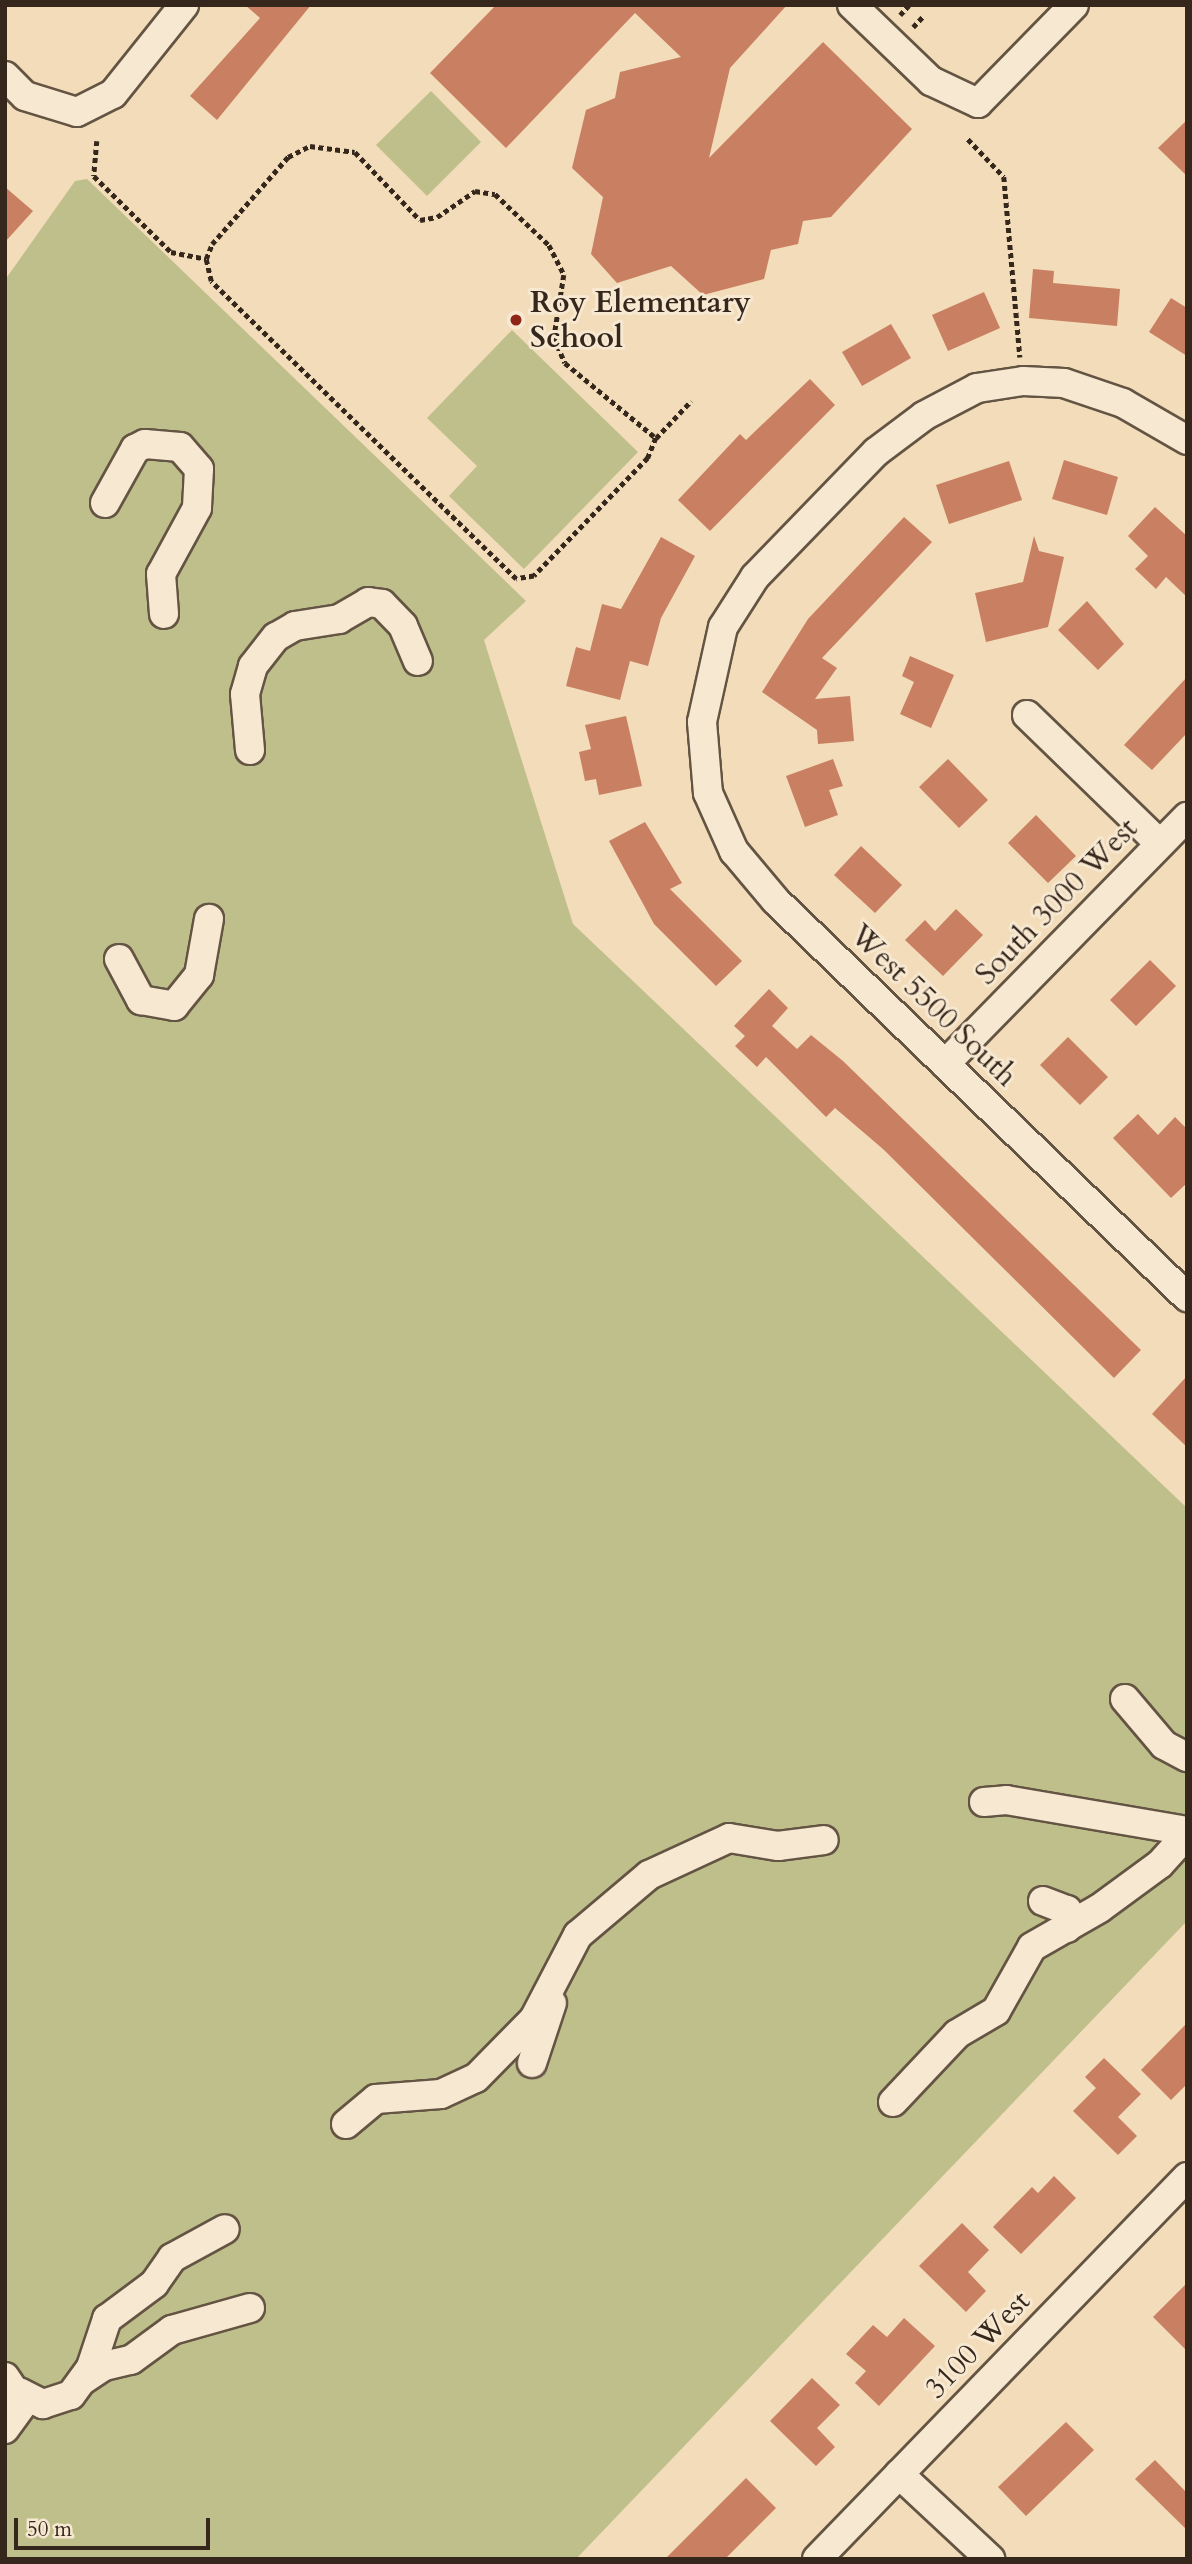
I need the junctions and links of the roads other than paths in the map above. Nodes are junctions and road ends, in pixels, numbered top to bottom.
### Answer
1 (184, 5) edge
2 (852, 5) edge
3 (1074, 5) edge
4 (5, 76) edge
5 (1187, 440) edge
6 (105, 503) dead end
7 (164, 614) dead end
8 (418, 661) dead end
9 (1027, 715) dead end
10 (250, 750) dead end
11 (1187, 817) edge
12 (1160, 844) junction
13 (209, 919) dead end
14 (119, 959) dead end
15 (945, 1064) junction
16 (1187, 1297) edge
17 (1125, 1699) dead end
18 (1187, 1757) edge
19 (984, 1801) dead end
20 (1187, 1832) edge
21 (824, 1840) dead end
22 (1043, 1901) dead end
23 (1066, 1928) junction
24 (893, 2102) dead end
25 (346, 2124) dead end
26 (1187, 2177) edge
27 (225, 2229) dead end
28 (250, 2308) dead end
29 (94, 2368) junction
30 (18, 2403) edge
31 (899, 2474) junction
32 (817, 2559) edge
33 (990, 2559) edge

1 - 4 street
2 - 3 street
5 - 15 street, West 5500 South
6 - 7 street
8 - 10 street
9 - 12 street
11 - 12 street, South 3000 West
12 - 15 street, South 3000 West
13 - 14 street
15 - 16 street, West 5500 South
17 - 18 street
19 - 20 street
20 - 23 street
21 - 25 street
22 - 23 street
23 - 24 street
26 - 31 street, 3100 West
27 - 29 street
28 - 29 street
29 - 30 street
31 - 32 street, 3100 West
31 - 33 street

